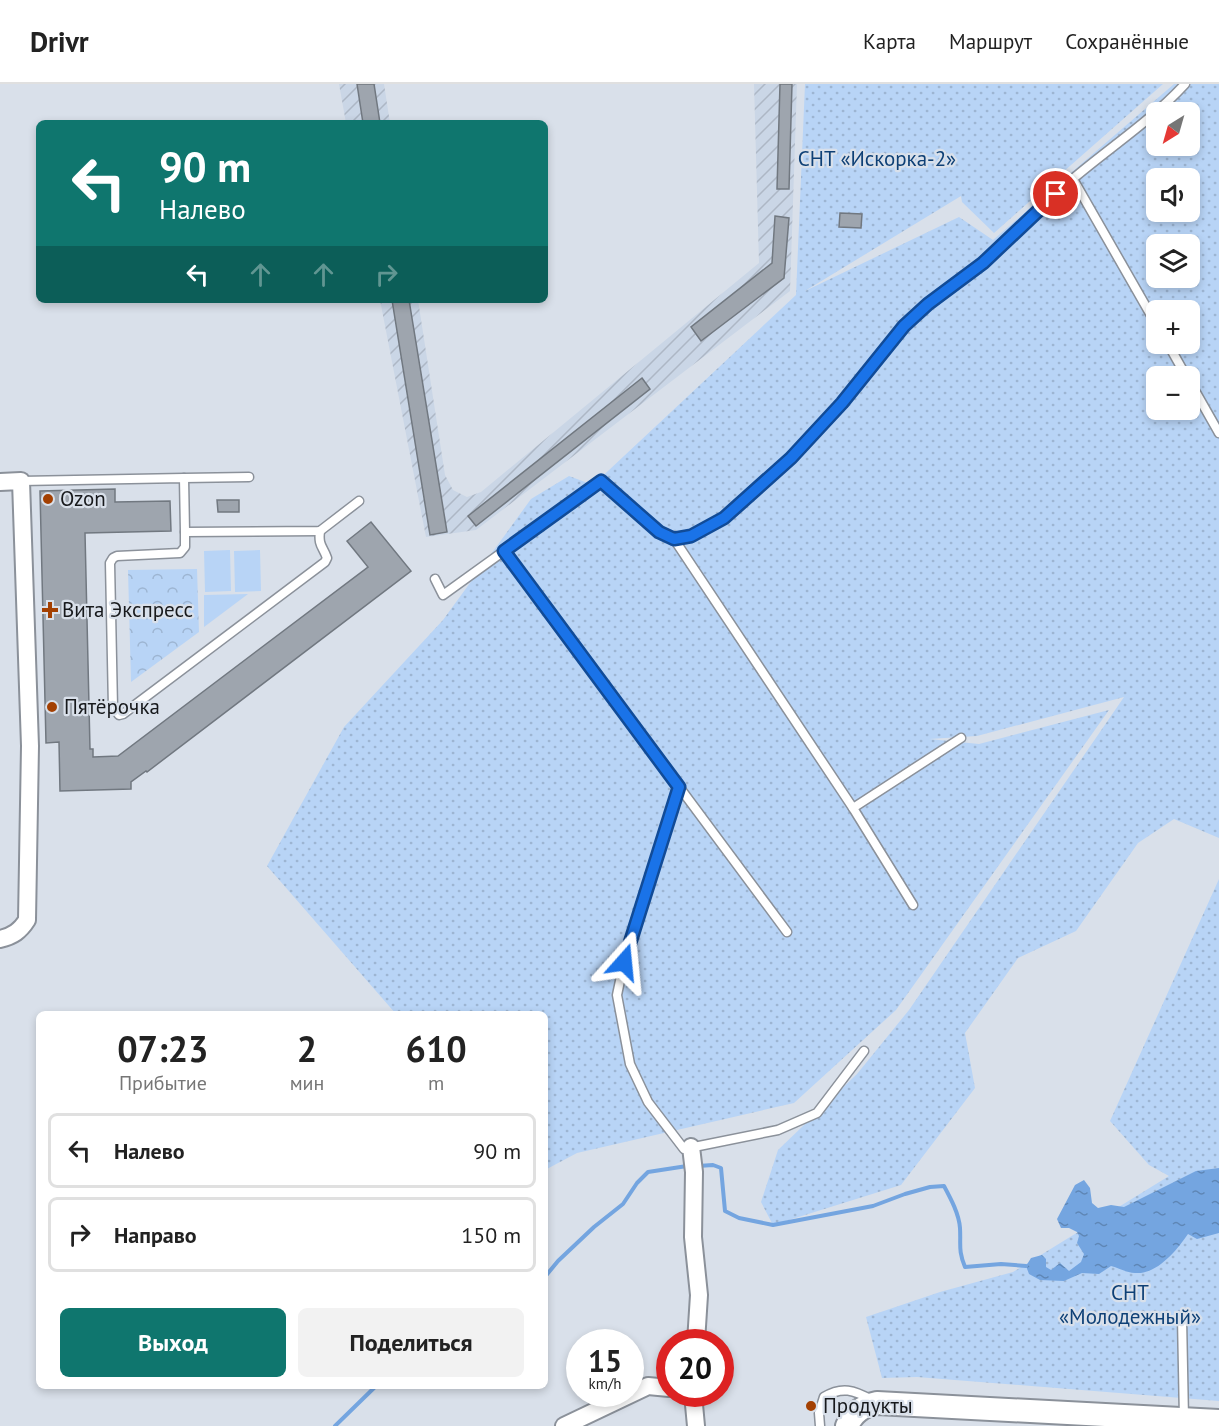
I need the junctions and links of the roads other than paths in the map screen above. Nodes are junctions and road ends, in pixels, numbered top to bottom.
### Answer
1 (1185, 84) edge
2 (1073, 179) junction
3 (1146, 307) edge
4 (1200, 400) edge
5 (1219, 433) edge
6 (249, 477) dead end
7 (184, 478) junction
8 (0, 482) edge
9 (21, 482) junction
10 (359, 501) dead end
11 (320, 531) junction
12 (185, 532) junction
13 (674, 539) junction
14 (504, 551) junction
15 (435, 579) dead end
16 (961, 738) dead end
17 (679, 787) junction
18 (852, 808) junction
19 (913, 905) dead end
20 (787, 932) dead end
21 (0, 939) edge
22 (864, 1051) dead end
23 (692, 1159) junction
24 (1182, 1318) dead end
25 (697, 1329) edge
26 (656, 1387) edge
27 (878, 1403) junction
28 (694, 1407) edge
29 (1184, 1419) junction
30 (1219, 1421) edge
31 (1161, 1422) edge
32 (564, 1426) edge
33 (696, 1426) edge
34 (820, 1426) edge
35 (847, 1426) edge

1 - 2 lane
2 - 3 lane
2 - 13 lane
4 - 5 lane
6 - 7 lane
7 - 9 lane
7 - 12 lane
8 - 9 street
9 - 21 street
10 - 11 lane
11 - 12 lane
11 - 12 lane
13 - 14 lane
13 - 18 lane
14 - 15 lane
14 - 17 lane
16 - 18 lane
17 - 20 lane
17 - 23 lane
18 - 19 lane
22 - 23 lane
23 - 25 street
24 - 29 lane
26 - 32 street
27 - 31 street
27 - 34 lane
27 - 35 street
28 - 33 street
29 - 30 street
29 - 31 street

